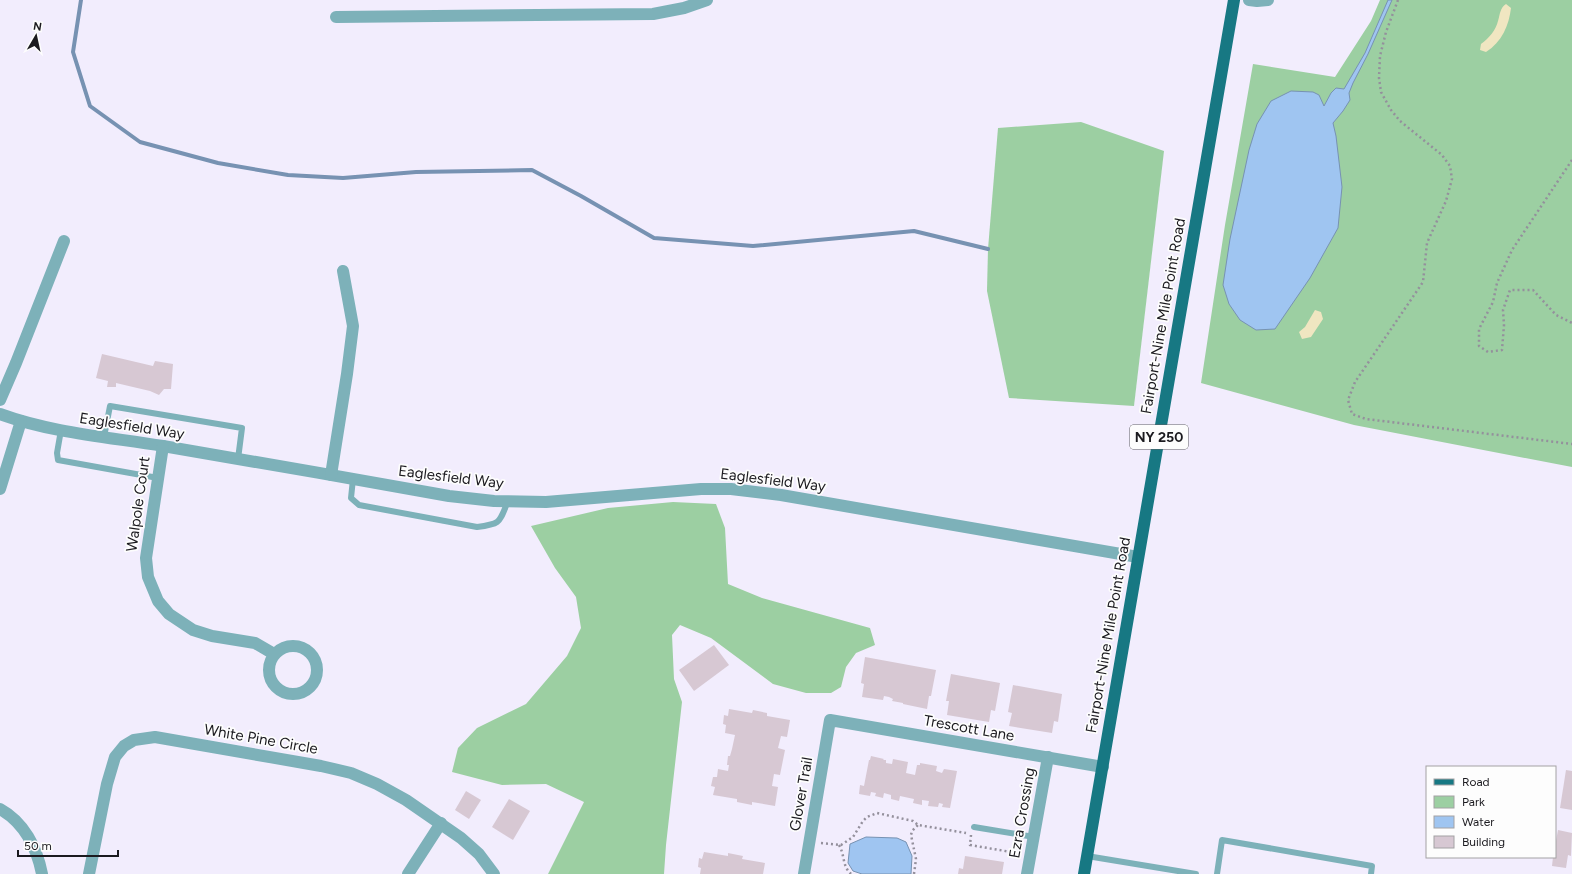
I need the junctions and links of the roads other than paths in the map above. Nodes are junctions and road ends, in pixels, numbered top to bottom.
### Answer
1 (707, 0) edge
2 (1234, 0) edge
3 (1249, 0) edge
4 (1268, 0) edge
5 (336, 17) dead end
6 (64, 240) dead end
7 (343, 271) dead end
8 (0, 400) edge
9 (0, 414) edge
10 (21, 421) junction
11 (61, 430) junction
12 (104, 437) junction
13 (163, 446) junction
14 (238, 459) junction
15 (331, 476) junction
16 (158, 478) junction
17 (353, 479) junction
18 (0, 489) edge
19 (508, 501) junction
20 (1138, 557) junction
21 (274, 654) junction
22 (830, 720) joint
23 (1048, 757) junction
24 (1103, 767) junction
25 (0, 809) edge
26 (440, 823) junction
27 (974, 827) dead end
28 (1034, 837) junction
29 (1087, 856) junction
30 (42, 874) edge
31 (89, 874) edge
32 (408, 874) edge
33 (494, 874) edge
34 (804, 874) edge
35 (1027, 874) edge
36 (1084, 874) edge
37 (1196, 874) edge
38 (1217, 874) edge
39 (1371, 874) edge

1 - 5 street
2 - 20 main road, Fairport-Nine Mile Point Road / NY 250
3 - 4 street
6 - 8 street
7 - 15 street
9 - 10 street, Eaglesfield Way
10 - 11 street, Eaglesfield Way
10 - 18 street
11 - 12 street, Eaglesfield Way
11 - 16 lane
12 - 13 street, Eaglesfield Way
12 - 14 lane
13 - 14 street, Eaglesfield Way
13 - 16 street, Walpole Court
14 - 15 street, Eaglesfield Way
15 - 17 street, Eaglesfield Way
16 - 21 street, Walpole Court
17 - 19 street, Eaglesfield Way
17 - 19 lane
19 - 20 street, Eaglesfield Way
20 - 24 main road, Fairport-Nine Mile Point Road / NY 250
21 - 21 street
22 - 23 street, Trescott Lane
22 - 34 street, Glover Trail
23 - 24 street, Trescott Lane
23 - 28 street, Ezra Crossing
24 - 29 main road, Fairport-Nine Mile Point Road / NY 250
25 - 30 street
26 - 31 street, White Pine Circle
26 - 32 street
26 - 33 street, White Pine Circle
27 - 28 lane
28 - 35 street, Ezra Crossing
29 - 36 main road, Fairport-Nine Mile Point Road / NY 250
29 - 37 lane
38 - 39 lane

